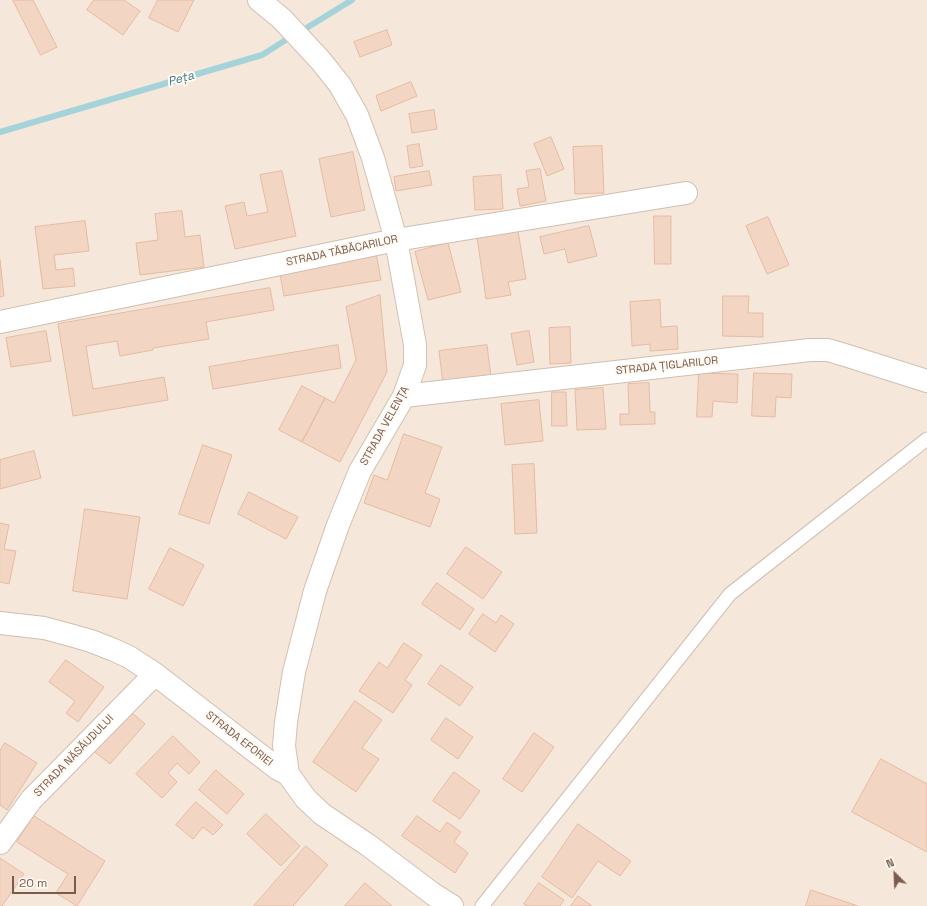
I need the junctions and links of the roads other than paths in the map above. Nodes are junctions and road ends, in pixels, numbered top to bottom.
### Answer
1 (259, 0) edge
2 (686, 194) dead end
3 (396, 240) junction
4 (0, 322) edge
5 (927, 381) edge
6 (404, 396) junction
7 (927, 439) edge
8 (0, 623) edge
9 (155, 674) junction
10 (288, 774) junction
11 (0, 843) edge
12 (452, 906) edge
13 (482, 906) edge

1 - 3 street, STRADA VELENȚA
2 - 3 street, STRADA TĂBĂCARILOR
3 - 4 street, STRADA TĂBĂCARILOR
3 - 6 street, STRADA VELENȚA
5 - 6 street, STRADA ȚIGLARILOR
6 - 10 street, STRADA VELENȚA
7 - 13 lane
8 - 9 street, STRADA EFORIEI
9 - 10 street, STRADA EFORIEI
9 - 11 street, STRADA NĂSĂUDULUI
10 - 12 street, STRADA EFORIEI

